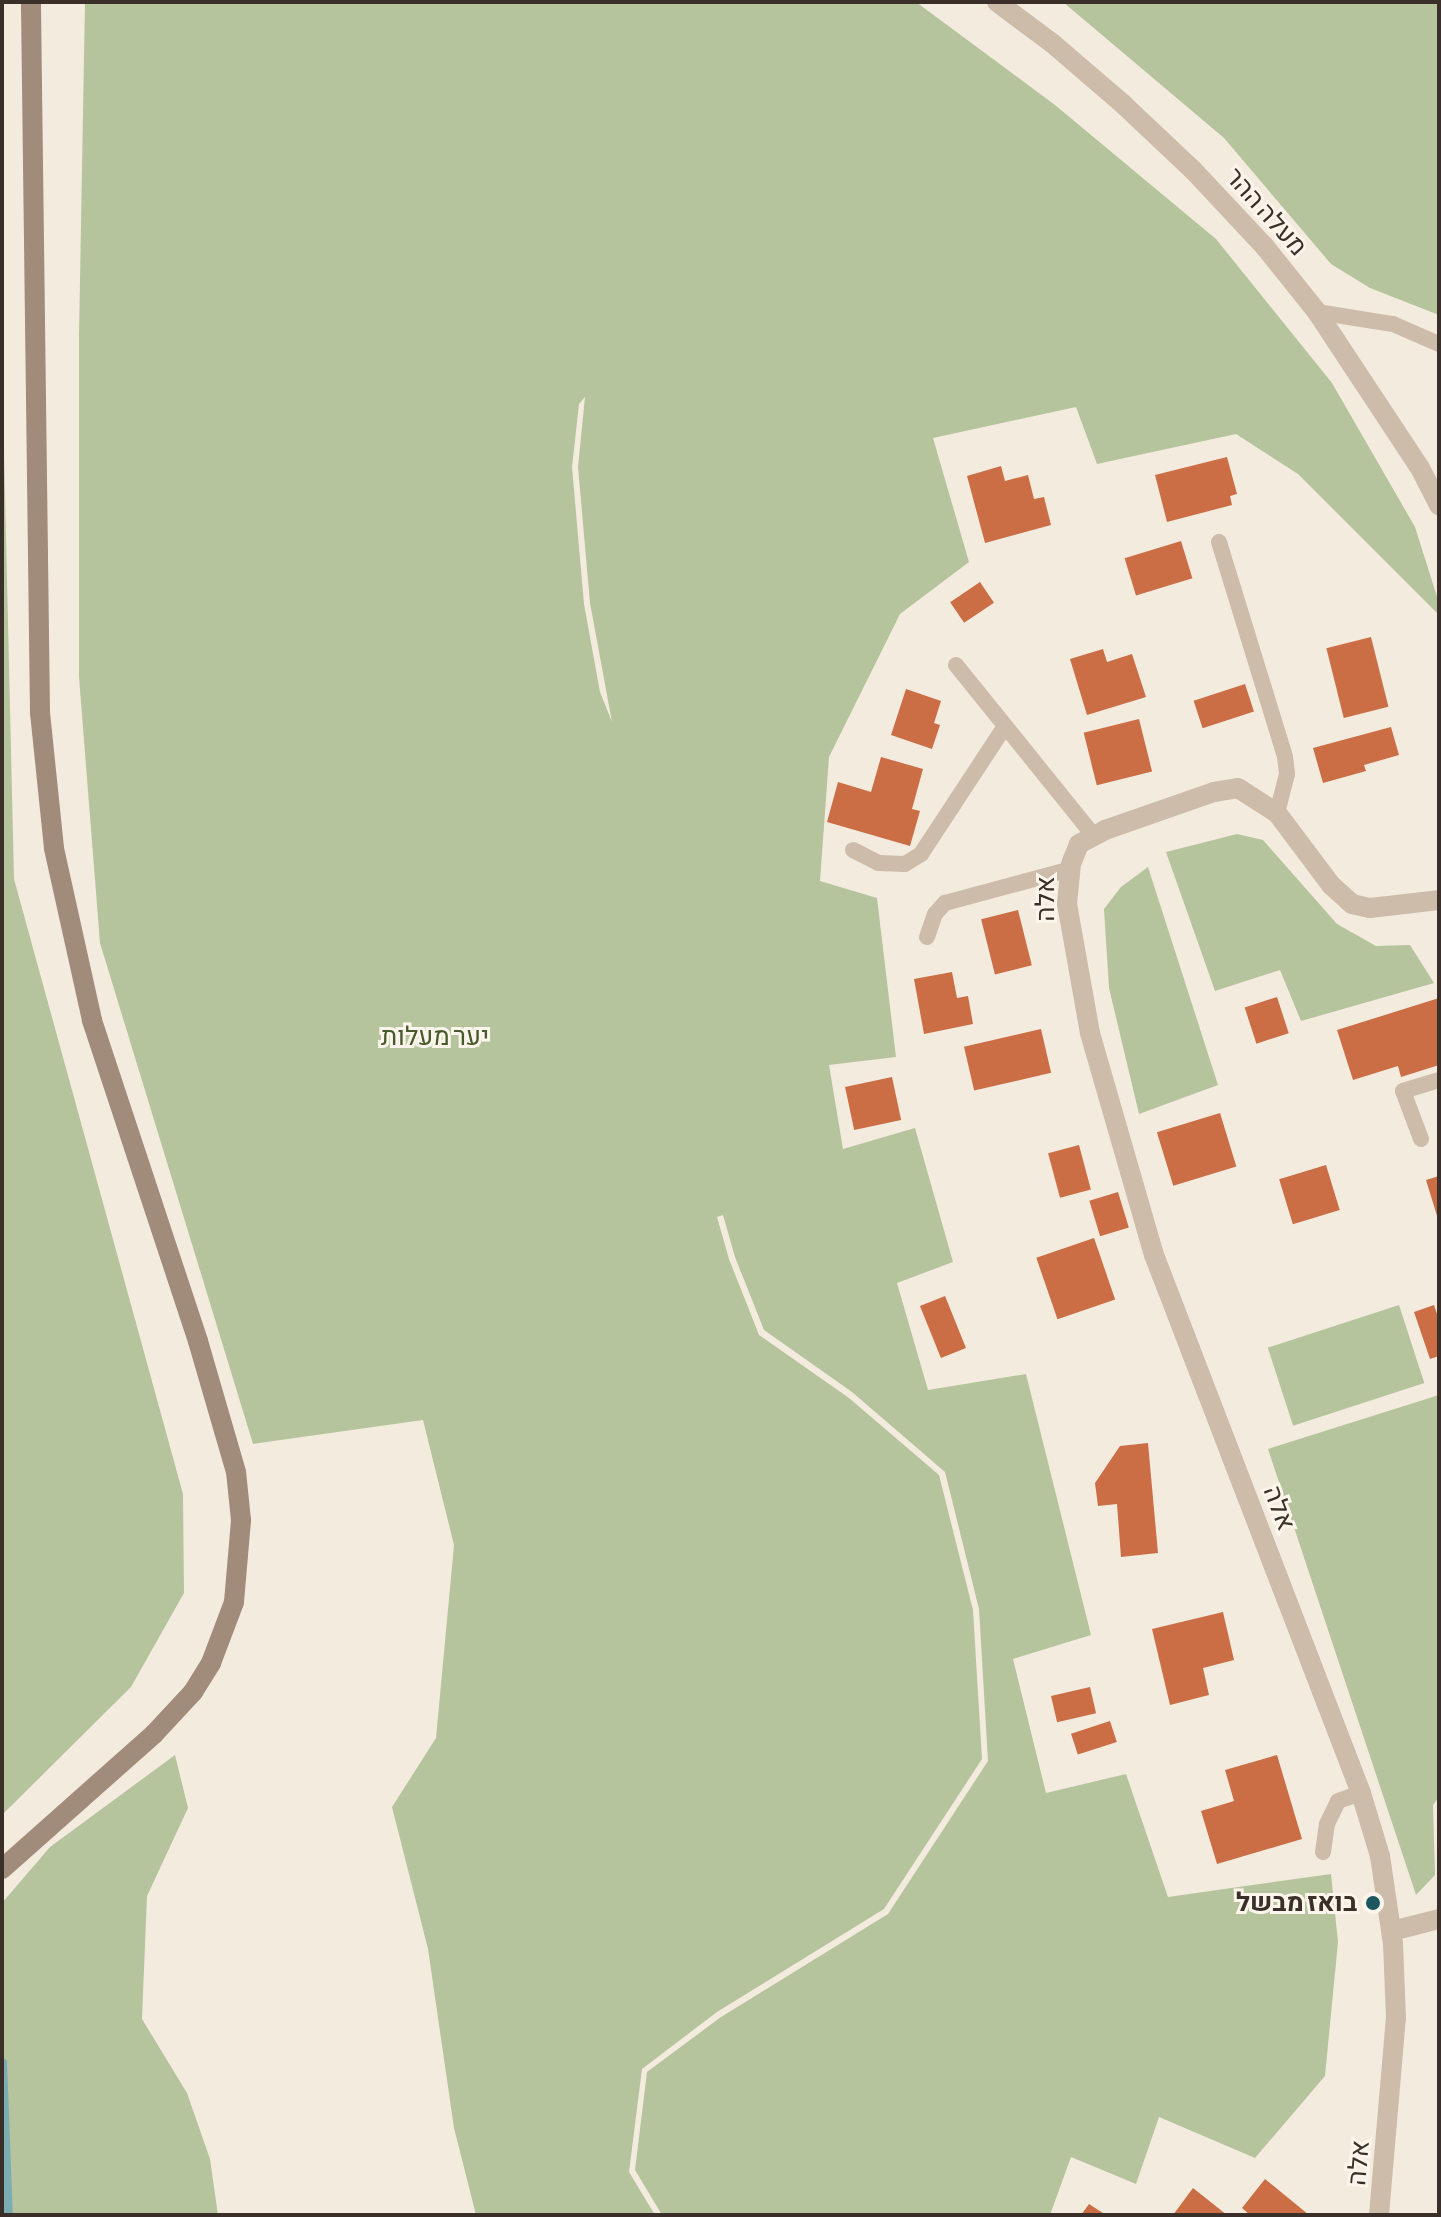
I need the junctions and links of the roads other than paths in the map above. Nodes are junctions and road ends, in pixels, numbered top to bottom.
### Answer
1 (31, 2) edge
2 (997, 2) edge
3 (1317, 312) junction
4 (1439, 344) edge
5 (1437, 496) edge
6 (1219, 542) dead end
7 (956, 665) dead end
8 (1005, 726) junction
9 (1277, 813) junction
10 (1094, 836) junction
11 (853, 850) dead end
12 (1071, 869) junction
13 (1439, 900) edge
14 (927, 937) dead end
15 (1439, 1080) edge
16 (1421, 1139) dead end
17 (1361, 1793) junction
18 (1323, 1852) dead end
19 (2, 1869) edge
20 (1439, 1919) edge
21 (1392, 1931) junction
22 (1379, 2215) edge

1 - 19 main road
2 - 3 street, מעלה ההר
3 - 4 lane
3 - 5 street, מעלה ההר
6 - 9 lane
7 - 8 lane
8 - 10 lane
8 - 11 lane
9 - 10 street
9 - 13 street
10 - 12 street, אלה
12 - 14 lane
12 - 17 street, אלה
15 - 16 lane
17 - 18 lane
17 - 21 street, אלה
20 - 21 street
21 - 22 street, אלה

